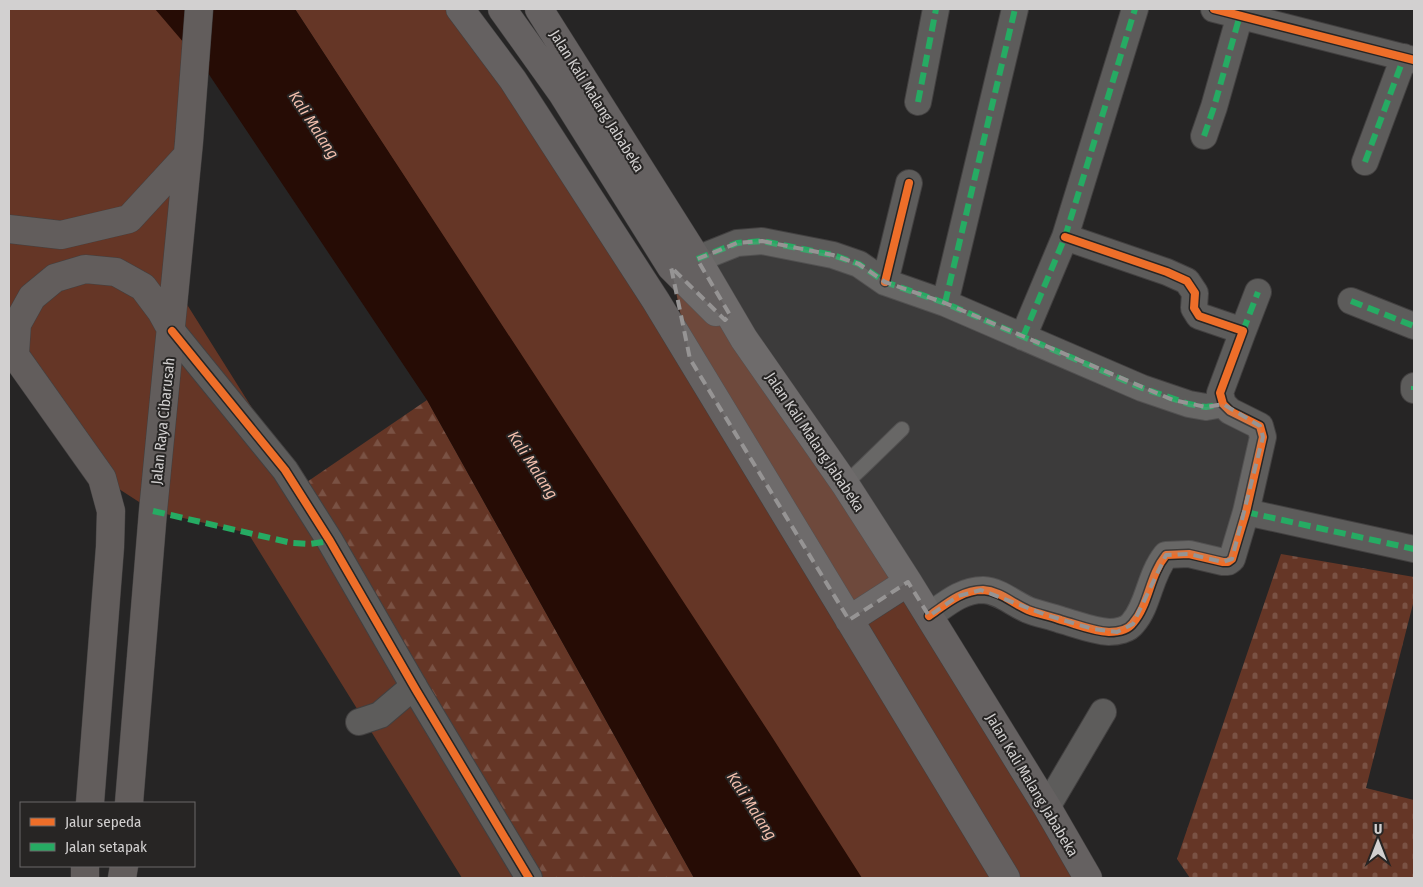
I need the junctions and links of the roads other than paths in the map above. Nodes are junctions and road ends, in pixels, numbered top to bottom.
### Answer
1 (199, 9) edge
2 (460, 9) edge
3 (502, 9) edge
4 (539, 9) edge
5 (936, 9) edge
6 (1015, 9) edge
7 (1135, 9) edge
8 (1214, 9) edge
9 (1240, 15) junction
10 (1409, 58) edge
11 (918, 102) dead end
12 (1204, 136) dead end
13 (187, 156) junction
14 (1365, 162) dead end
15 (909, 183) dead end
16 (9, 229) edge
17 (1065, 238) junction
18 (697, 260) junction
19 (668, 264) junction
20 (885, 282) junction
21 (1258, 292) dead end
22 (1351, 301) dead end
23 (945, 303) junction
24 (1414, 326) edge
25 (172, 331) junction
26 (1243, 332) junction
27 (1023, 337) junction
28 (744, 339) junction
29 (12, 350) edge
30 (690, 359) junction
31 (1223, 404) junction
32 (902, 429) dead end
33 (845, 484) junction
34 (1246, 512) junction
35 (1414, 549) edge
36 (908, 582) junction
37 (928, 616) junction
38 (849, 620) junction
39 (414, 686) junction
40 (1103, 712) dead end
41 (359, 722) dead end
42 (90, 802) edge
43 (129, 802) edge
44 (1047, 807) junction
45 (529, 878) edge
46 (1006, 878) edge
47 (1088, 878) edge

1 - 13 main road, Jalan Raya Cibarusah
2 - 30 main road
3 - 19 main road
4 - 18 main road, Jalan Kali Malang Jababeka
5 - 11 street
6 - 23 street
7 - 17 street
8 - 9 street
9 - 10 street
9 - 12 street
10 - 14 street
13 - 16 main road
13 - 25 main road, Jalan Raya Cibarusah
15 - 20 street
17 - 26 street
17 - 27 street
18 - 20 street
18 - 28 main road, Jalan Kali Malang Jababeka
19 - 28 main road
19 - 30 main road
20 - 23 street
21 - 26 street
22 - 24 street
23 - 27 street
25 - 29 main road
25 - 39 street
25 - 43 main road, Jalan Raya Cibarusah
26 - 31 street
27 - 31 street
28 - 33 main road, Jalan Kali Malang Jababeka
29 - 42 main road
30 - 38 main road
31 - 34 street
32 - 33 lane
33 - 36 main road, Jalan Kali Malang Jababeka
34 - 35 street
34 - 37 street
36 - 37 main road, Jalan Kali Malang Jababeka
36 - 38 main road
37 - 44 main road, Jalan Kali Malang Jababeka
38 - 46 main road
39 - 41 street
39 - 45 street
40 - 44 street
44 - 47 main road, Jalan Kali Malang Jababeka

